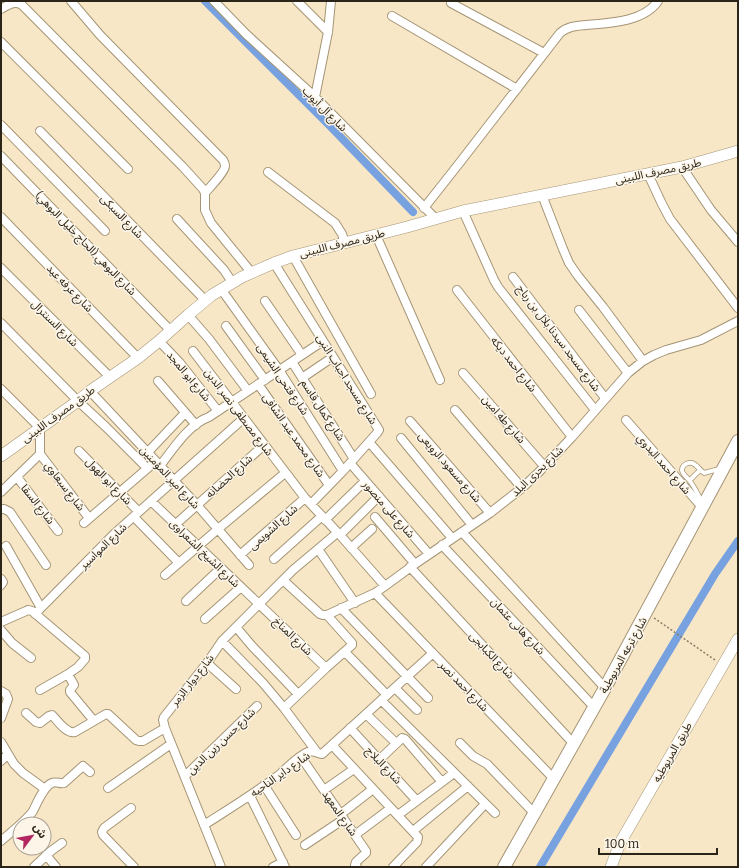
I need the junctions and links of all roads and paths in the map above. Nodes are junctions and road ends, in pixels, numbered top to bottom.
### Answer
1 (71, 1) edge
2 (214, 1) edge
3 (297, 1) edge
4 (332, 1) edge
5 (658, 1) edge
6 (14, 2) edge
7 (451, 2) dead end
8 (1, 9) edge
9 (392, 16) dead end
10 (328, 32) junction
11 (1, 42) edge
12 (544, 53) junction
13 (517, 89) junction
14 (315, 97) junction
15 (1, 125) edge
16 (40, 131) dead end
17 (738, 151) edge
18 (1, 156) edge
19 (682, 167) junction
20 (128, 169) dead end
21 (268, 172) dead end
22 (648, 174) junction
23 (205, 193) junction
24 (542, 195) junction
25 (424, 208) junction
26 (464, 211) junction
27 (1, 217) edge
28 (435, 218) junction
29 (177, 219) dead end
30 (105, 231) dead end
31 (376, 235) junction
32 (738, 242) edge
33 (345, 243) junction
34 (293, 256) junction
35 (274, 263) junction
36 (1, 268) edge
37 (251, 272) junction
38 (513, 277) dead end
39 (232, 282) junction
40 (221, 289) junction
41 (457, 290) dead end
42 (205, 300) junction
43 (265, 301) dead end
44 (738, 308) edge
45 (579, 310) dead end
46 (188, 315) junction
47 (738, 320) edge
48 (1, 323) edge
49 (226, 326) dead end
50 (171, 331) junction
51 (159, 341) junction
52 (323, 341) junction
53 (193, 352) dead end
54 (302, 355) junction
55 (333, 357) junction
56 (138, 358) junction
57 (643, 361) junction
58 (292, 362) junction
59 (279, 370) junction
60 (463, 373) dead end
61 (628, 373) junction
62 (110, 377) junction
63 (302, 378) junction
64 (265, 380) junction
65 (440, 380) dead end
66 (158, 381) dead end
67 (258, 384) junction
68 (1, 389) edge
69 (90, 390) junction
70 (248, 391) junction
71 (371, 394) dead end
72 (605, 398) junction
73 (78, 401) junction
74 (232, 402) junction
75 (455, 410) dead end
76 (595, 410) junction
77 (218, 411) junction
78 (185, 413) junction
79 (244, 418) junction
80 (626, 420) dead end
81 (410, 421) dead end
82 (196, 425) junction
83 (40, 428) junction
84 (572, 437) junction
85 (401, 438) dead end
86 (738, 441) edge
87 (369, 442) junction
88 (264, 444) junction
89 (79, 451) dead end
90 (3, 452) edge
91 (148, 452) junction
92 (40, 454) junction
93 (352, 461) junction
94 (158, 463) junction
95 (544, 466) junction
96 (147, 468) junction
97 (723, 468) junction
98 (700, 470) junction
99 (343, 471) junction
100 (285, 473) junction
101 (16, 477) junction
102 (690, 480) junction
103 (174, 481) junction
104 (365, 481) junction
105 (329, 485) junction
106 (522, 488) junction
107 (1, 492) edge
108 (120, 492) junction
109 (379, 496) junction
110 (305, 498) junction
111 (151, 501) junction
112 (311, 504) junction
113 (197, 505) junction
114 (703, 506) junction
115 (1, 509) edge
116 (490, 513) junction
117 (136, 514) junction
118 (375, 516) dead end
119 (323, 518) junction
120 (176, 524) junction
121 (472, 525) junction
122 (218, 529) junction
123 (372, 529) dead end
124 (58, 531) dead end
125 (462, 532) junction
126 (338, 534) junction
127 (452, 538) junction
128 (442, 545) junction
129 (6, 546) dead end
130 (198, 546) junction
131 (351, 548) junction
132 (318, 549) junction
133 (429, 554) junction
134 (240, 555) junction
135 (274, 559) dead end
136 (178, 563) junction
137 (46, 565) dead end
138 (249, 565) dead end
139 (413, 565) junction
140 (221, 568) junction
141 (165, 574) dead end
142 (1, 579) edge
143 (283, 580) junction
144 (1, 585) edge
145 (385, 586) junction
146 (241, 587) junction
147 (375, 592) junction
148 (186, 601) dead end
149 (354, 602) junction
150 (259, 605) junction
151 (341, 608) junction
152 (38, 611) junction
153 (327, 615) junction
154 (205, 619) dead end
155 (656, 619) dead end
156 (1, 622) edge
157 (236, 627) junction
158 (1, 630) edge
159 (738, 639) edge
160 (222, 641) junction
161 (345, 652) junction
162 (433, 654) junction
163 (31, 658) dead end
164 (207, 663) junction
165 (723, 665) junction
166 (326, 668) junction
167 (68, 674) junction
168 (407, 677) junction
169 (395, 688) junction
170 (605, 688) junction
171 (236, 689) dead end
172 (40, 690) dead end
173 (1, 691) edge
174 (298, 694) junction
175 (384, 698) junction
176 (428, 698) dead end
177 (257, 706) dead end
178 (594, 707) junction
179 (284, 708) junction
180 (417, 710) dead end
181 (26, 713) dead end
182 (366, 714) junction
183 (1, 718) edge
184 (94, 721) junction
185 (165, 728) junction
186 (350, 728) junction
187 (1, 742) edge
188 (396, 743) junction
189 (460, 743) dead end
190 (574, 743) junction
191 (171, 744) junction
192 (332, 745) junction
193 (316, 751) junction
194 (8, 754) junction
195 (301, 756) junction
196 (379, 760) junction
197 (1, 761) edge
198 (354, 769) junction
199 (90, 772) dead end
200 (454, 773) junction
201 (185, 776) junction
202 (554, 779) junction
203 (442, 782) junction
204 (264, 785) junction
205 (468, 786) junction
206 (108, 788) dead end
207 (373, 789) junction
208 (46, 790) junction
209 (324, 790) junction
210 (250, 796) junction
211 (417, 801) junction
212 (485, 804) junction
213 (131, 808) dead end
214 (391, 808) junction
215 (495, 813) dead end
216 (534, 813) junction
217 (398, 815) junction
218 (343, 816) junction
219 (204, 824) junction
220 (413, 831) junction
221 (296, 835) dead end
222 (355, 835) junction
223 (1, 841) edge
224 (62, 843) dead end
225 (305, 845) dead end
226 (52, 850) edge
227 (45, 856) edge
228 (47, 856) edge
229 (284, 864) edge
230 (34, 867) edge
231 (56, 867) edge
232 (134, 867) edge
233 (221, 867) edge
234 (273, 867) edge
235 (357, 867) edge
236 (392, 867) edge
237 (426, 867) edge
238 (504, 867) edge
239 (611, 867) edge

1 - 23 street
2 - 14 street, شارع آل أيوب
3 - 10 street
4 - 10 street
5 - 12 street
6 - 8 street
6 - 23 street
7 - 12 street
9 - 13 street
10 - 14 street
11 - 20 street
12 - 13 street
13 - 25 street
14 - 25 street, شارع آل أيوب
15 - 30 street
16 - 42 street, شارع السبكى
17 - 19 street, طريق مصرف اللبينى
18 - 50 street, شارع البوهي (الحاج خليل البوهي)
19 - 22 street, طريق مصرف اللبينى
19 - 32 street
21 - 33 street
22 - 24 street, طريق مصرف اللبينى
22 - 44 street
23 - 37 street
24 - 26 street, طريق مصرف اللبينى
24 - 57 street
25 - 28 street, شارع آل أيوب
26 - 28 street, طريق مصرف اللبينى
26 - 76 street
27 - 56 street, شارع عرفه عيد
28 - 31 street, طريق مصرف اللبينى
29 - 39 street
31 - 33 street, طريق مصرف اللبينى
31 - 65 street
33 - 34 street, طريق مصرف اللبينى
34 - 35 street, طريق مصرف اللبينى
34 - 71 street
35 - 37 street, طريق مصرف اللبينى
35 - 52 street, شارع مسجد احباب النبى
36 - 62 street, شارع السنترال
37 - 39 street, طريق مصرف اللبينى
38 - 72 street, شارع مسجد سيدنا بلال بن رباح
39 - 40 street, طريق مصرف اللبينى
40 - 42 street, طريق مصرف اللبينى
40 - 59 street, شارع فتحى الشيمى
41 - 84 street, شارع احمد ديكه
42 - 46 street, طريق مصرف اللبينى
43 - 54 street
45 - 61 street
46 - 50 street, طريق مصرف اللبينى
46 - 70 street
47 - 57 street, شارع بحرى البلد
48 - 73 street
49 - 64 street
50 - 51 street, طريق مصرف اللبينى
51 - 56 street, طريق مصرف اللبينى
51 - 77 street, شارع ابو المجد
52 - 54 street
52 - 55 street, شارع مسجد احباب النبى
53 - 74 street, شارع مصطفى نصر الدين
54 - 58 street
55 - 63 street
55 - 87 street, شارع مسجد احباب النبى
56 - 62 street, طريق مصرف اللبينى
57 - 61 street, شارع بحرى البلد
58 - 59 street
58 - 63 street, شارع كمال قاسم
59 - 64 street
59 - 99 street, شارع فتحى الشيمى
60 - 95 street, شارع طه امين
61 - 72 street, شارع بحرى البلد
62 - 69 street, طريق مصرف اللبينى
63 - 93 street, شارع كمال قاسم
64 - 67 street
66 - 78 street
67 - 70 street
67 - 105 street, شارع محمد عبد الشافى
68 - 83 street
69 - 73 street, طريق مصرف اللبينى
69 - 91 street, شارع امير المؤمنين
70 - 74 street
72 - 76 street, شارع بحرى البلد
73 - 83 street, طريق مصرف اللبينى
73 - 96 street
74 - 77 street
74 - 79 street, شارع مصطفى نصر الدين
75 - 106 street
76 - 84 street, شارع بحرى البلد
77 - 82 street
78 - 82 street
78 - 91 street
79 - 88 street, شارع مصطفى نصر الدين
79 - 103 street, شارع المواسير
80 - 114 street, شارع احمد البدوي
81 - 116 street, شارع مسعود الرويعى
82 - 94 street
83 - 90 street, طريق مصرف اللبينى
83 - 92 street
84 - 95 street, شارع بحرى البلد
85 - 121 street
86 - 97 main road, شارع ترعه المريوطية
87 - 93 street, شارع مسجد احباب النبى
87 - 127 street
88 - 100 street, شارع مصطفى نصر الدين
88 - 113 street, شارع الحضانه
89 - 108 street, شارع ابو الهول
91 - 94 street, شارع امير المؤمنين
92 - 101 street
92 - 108 street, شارع سبعاوي
93 - 99 street, شارع مسجد احباب النبى
93 - 104 street, شارع على منصور
94 - 96 street
94 - 103 street, شارع امير المؤمنين
95 - 106 street, شارع بحرى البلد
96 - 108 street
97 - 98 lane
97 - 114 main road, شارع ترعه المريوطية
98 - 102 lane
98 - 102 lane
99 - 105 street, شارع مسجد احباب النبى
100 - 110 street, شارع مصطفى نصر الدين
100 - 122 street
101 - 107 street
101 - 124 street, شارع السقا
102 - 114 lane
103 - 111 street, شارع المواسير
103 - 113 street, شارع امير المؤمنين
104 - 109 street, شارع على منصور
104 - 119 street
105 - 112 street, شارع مسجد احباب النبى
106 - 116 street, شارع بحرى البلد
108 - 117 street, شارع ابو الهول
109 - 126 street, شارع دوار الزمر
109 - 133 street, شارع على منصور
110 - 112 street, شارع مصطفى نصر الدين
110 - 134 street, شارع الشويمى
111 - 117 street, شارع المواسير
111 - 120 street, شارع الشيخ الشعراوى
112 - 119 street, شارع مصطفى نصر الدين
113 - 120 street, شارع الحضانه
113 - 122 street, شارع امير المؤمنين
114 - 170 main road, شارع ترعه المريوطية
115 - 137 street
116 - 121 street, شارع بحرى البلد
117 - 136 street, شارع ابو الهول
117 - 152 street, شارع المواسير
118 - 139 street, شارع الكبابجى
119 - 126 street, شارع مصطفى نصر الدين
119 - 135 street
120 - 130 street, شارع الشيخ الشعراوى
121 - 125 street, شارع بحرى البلد
122 - 130 street
122 - 134 street, شارع امير المؤمنين
123 - 131 street
125 - 127 street, شارع بحرى البلد
125 - 170 street
126 - 131 street, شارع مصطفى نصر الدين
126 - 132 street, شارع دوار الزمر
127 - 128 street, شارع بحرى البلد
128 - 133 street, شارع بحرى البلد
128 - 178 street, شارع هانى عثمان
129 - 152 street
130 - 136 street
130 - 140 street, شارع الشيخ الشعراوى
131 - 145 street, شارع مصطفى نصر الدين
132 - 143 street, شارع دوار الزمر
132 - 149 street
133 - 139 street, شارع بحرى البلد
134 - 138 street, شارع امير المؤمنين
136 - 141 street
139 - 145 street, شارع بحرى البلد
139 - 190 street, شارع الكبابجى
140 - 146 street, شارع الشيخ الشعراوى
140 - 148 street
142 - 144 street
143 - 150 street, شارع دوار الزمر
143 - 153 street
145 - 147 street, شارع بحرى البلد
146 - 150 street, شارع الشيخ الشعراوى
146 - 154 street
147 - 149 street, شارع بحرى البلد
147 - 162 street, شارع احمد نصر
149 - 151 street, شارع بحرى البلد
150 - 157 street, شارع دوار الزمر
150 - 166 street, شارع المناخ
151 - 153 street, شارع بحرى البلد
151 - 168 street
152 - 156 street
152 - 167 street
153 - 161 street
155 - 165 path
157 - 160 street, شارع دوار الزمر
157 - 174 street
158 - 163 street
159 - 165 street, طريق المريوطيه
160 - 164 street, شارع دوار الزمر
160 - 179 street
161 - 166 street
161 - 175 street
162 - 168 street, شارع داير الناحيه
162 - 202 street, شارع احمد نصر
164 - 171 street
164 - 185 street, شارع دوار الزمر
165 - 239 street, طريق المريوطيه
166 - 174 street
167 - 172 street
167 - 184 street
168 - 169 street, شارع داير الناحيه
168 - 176 street
169 - 175 street, شارع داير الناحيه
169 - 180 street
170 - 178 main road, شارع ترعه المريوطية
173 - 183 street
174 - 179 street
175 - 182 street, شارع داير الناحيه
175 - 200 street
177 - 201 street, شارع حسن زين الدين
178 - 190 main road, شارع ترعه المريوطية
179 - 193 street
181 - 184 street
182 - 186 street, شارع داير الناحيه
182 - 188 street
184 - 185 street
185 - 191 street
186 - 192 street, شارع داير الناحيه
186 - 196 street, شارع البلاح
187 - 194 street
188 - 196 street
188 - 203 street
189 - 216 street
190 - 202 main road, شارع ترعه المريوطية
191 - 201 street
191 - 206 street
192 - 193 street, شارع داير الناحيه
192 - 198 street
193 - 195 street, شارع داير الناحيه
194 - 197 street
194 - 208 street
195 - 204 street, شارع داير الناحيه
195 - 209 street, شارع المعهد
196 - 211 street, شارع البلاح
198 - 207 street
198 - 209 street
199 - 208 street
200 - 203 street
200 - 205 street
201 - 219 street
202 - 216 main road, شارع ترعه المريوطية
203 - 211 street
204 - 210 street, شارع داير الناحيه
204 - 221 street
205 - 212 street
205 - 220 street
207 - 214 street
207 - 218 street
208 - 223 street
209 - 218 street, شارع المعهد
210 - 219 street, شارع داير الناحيه
210 - 229 street
211 - 217 street
212 - 215 street
212 - 237 street
213 - 232 street
214 - 217 street
214 - 222 street
216 - 238 main road, شارع ترعه المريوطية
217 - 220 street
218 - 222 street, شارع المعهد
218 - 225 street
219 - 233 street
220 - 236 street
222 - 235 street, شارع المعهد
224 - 226 street
227 - 230 street
228 - 231 street
229 - 234 street

